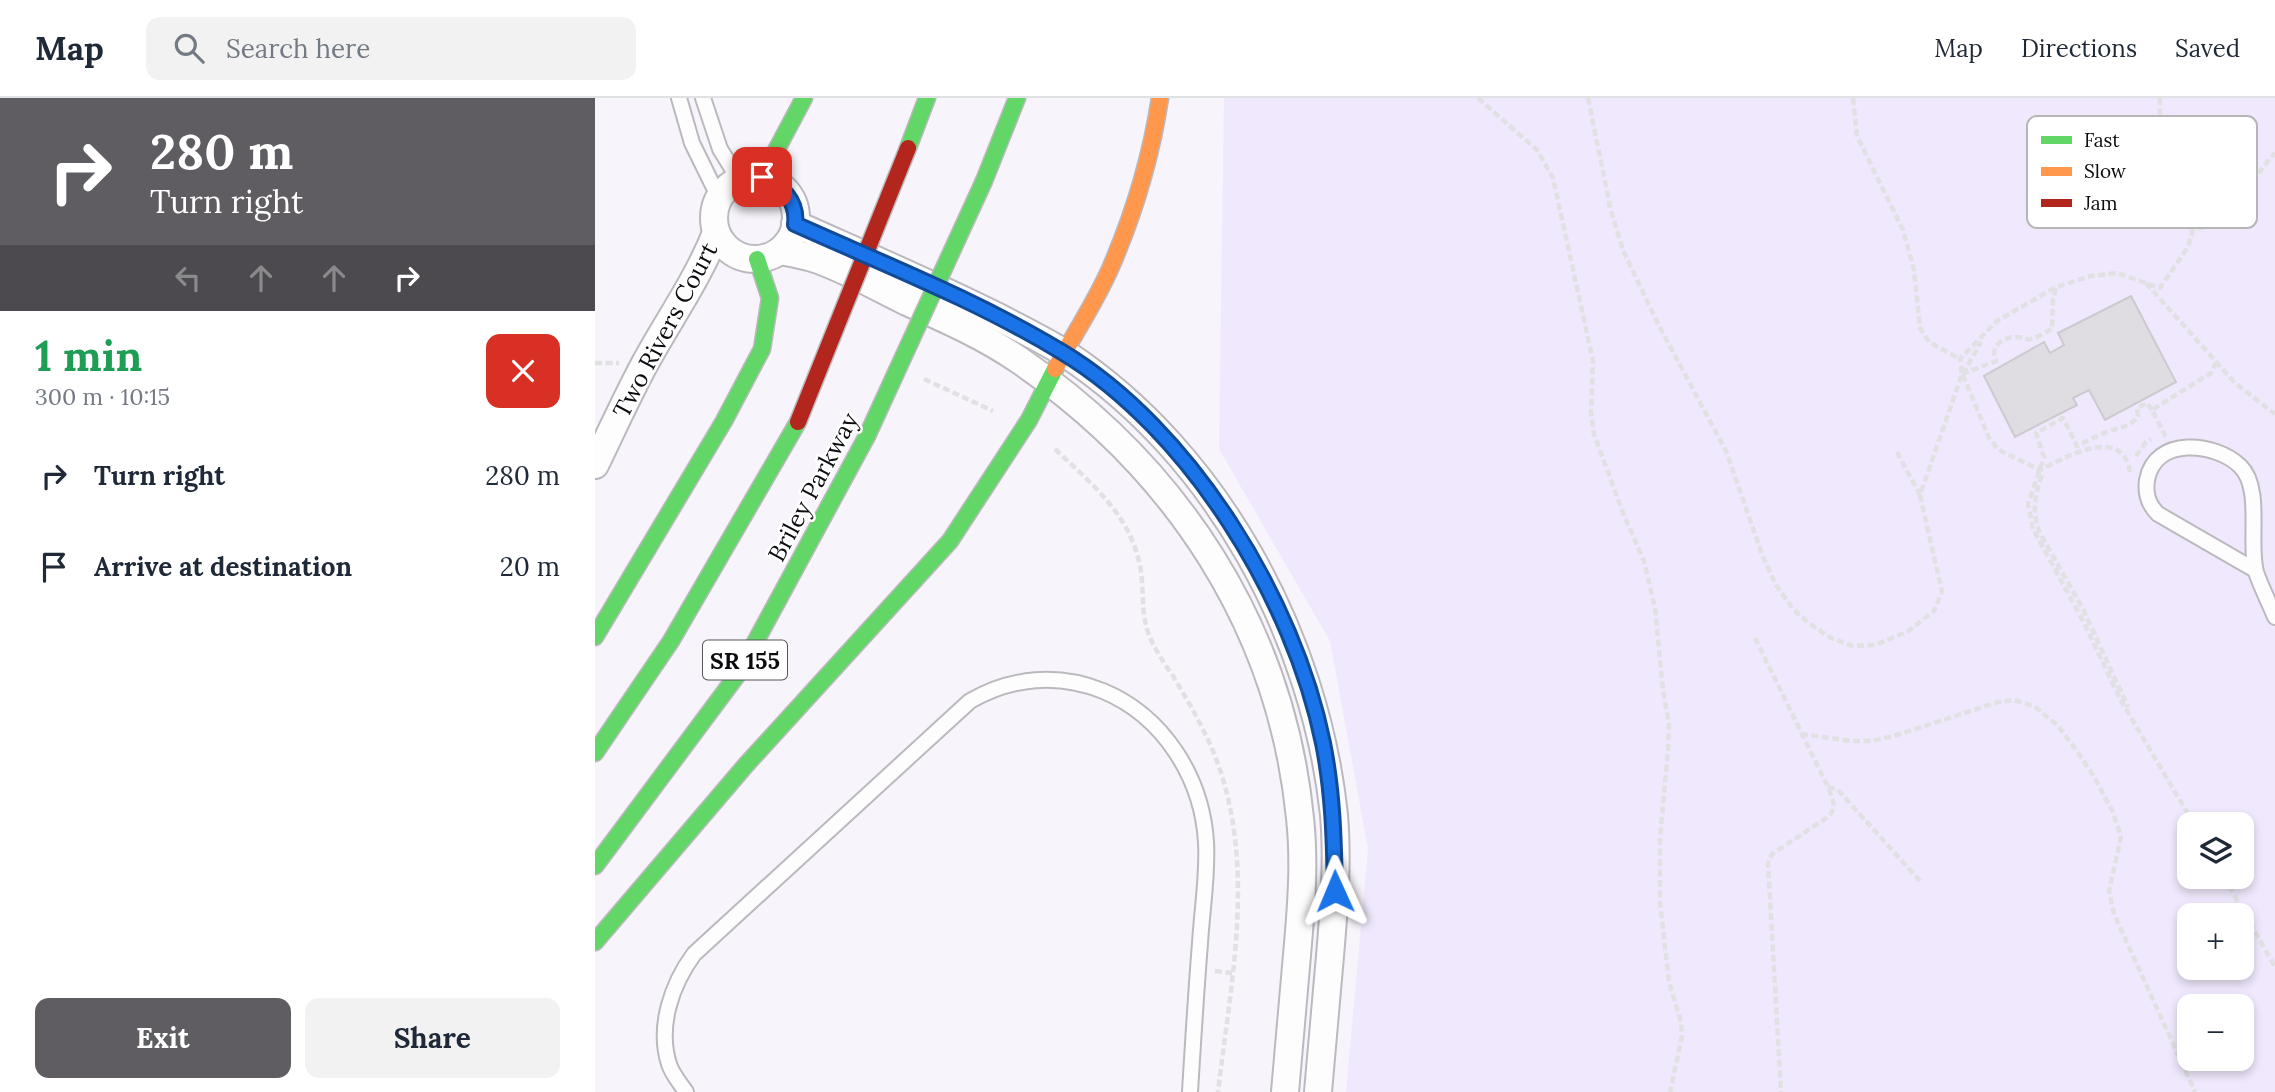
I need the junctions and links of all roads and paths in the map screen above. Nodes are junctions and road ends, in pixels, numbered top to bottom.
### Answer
1 (679, 98) edge
2 (703, 98) edge
3 (804, 98) edge
4 (927, 98) edge
5 (1017, 98) edge
6 (1160, 98) edge
7 (1478, 98) edge
8 (1588, 98) edge
9 (1853, 98) edge
10 (2159, 98) edge
11 (2160, 116) edge
12 (2275, 153) edge
13 (2257, 176) edge
14 (755, 177) junction
15 (719, 198) junction
16 (795, 224) junction
17 (2196, 228) edge
18 (2193, 229) joint
19 (716, 233) junction
20 (759, 256) junction
21 (2146, 282) junction
22 (2056, 287) junction
23 (2161, 288) junction
24 (2161, 299) junction
25 (678, 309) junction
26 (1984, 337) junction
27 (1063, 352) junction
28 (1961, 359) junction
29 (2217, 361) junction
30 (595, 363) edge
31 (622, 363) dead end
32 (1962, 374) junction
33 (1048, 381) junction
34 (2152, 410) junction
35 (2275, 414) edge
36 (1897, 452) dead end
37 (595, 465) edge
38 (2041, 473) junction
39 (1920, 495) junction
40 (2256, 570) junction
41 (2275, 617) edge
42 (595, 637) edge
43 (1755, 638) dead end
44 (1801, 734) junction
45 (595, 753) edge
46 (1828, 787) junction
47 (2187, 812) edge
48 (595, 866) edge
49 (1920, 881) dead end
50 (2231, 889) edge
51 (595, 942) edge
52 (2275, 967) edge
53 (1205, 970) dead end
54 (1231, 973) dead end
55 (686, 1092) edge
56 (1190, 1092) edge
57 (1285, 1092) edge
58 (1318, 1092) edge
59 (1670, 1092) edge
60 (1781, 1092) edge
61 (2195, 1092) edge

1 - 15 lane
2 - 14 lane
3 - 14 highway
4 - 45 highway, Briley Parkway / SR 155, bridge
5 - 48 highway, Briley Parkway / SR 155, bridge
6 - 27 highway
7 - 59 path
8 - 39 path
9 - 28 path
10 - 11 path
12 - 13 path
14 - 15 street
14 - 16 street
15 - 19 street
16 - 20 street
16 - 27 street
17 - 18 path
18 - 23 path
19 - 20 street
19 - 25 street, Two Rivers Court
20 - 25 street
20 - 33 street
20 - 42 highway
21 - 22 path
21 - 23 path
21 - 24 path
22 - 26 path
22 - 32 path
23 - 24 path
24 - 29 path
25 - 37 street, Two Rivers Court
26 - 28 path
26 - 32 path
27 - 33 highway
27 - 58 street
28 - 32 path
29 - 34 path
29 - 35 path
30 - 31 path
32 - 38 path
32 - 39 path
33 - 51 highway
33 - 57 street
34 - 38 path
34 - 38 path
36 - 39 path
38 - 47 path
40 - 40 lane
40 - 41 lane
43 - 44 path
44 - 46 path
44 - 61 path
46 - 49 path
46 - 60 path
50 - 52 path
53 - 54 path
55 - 56 lane

